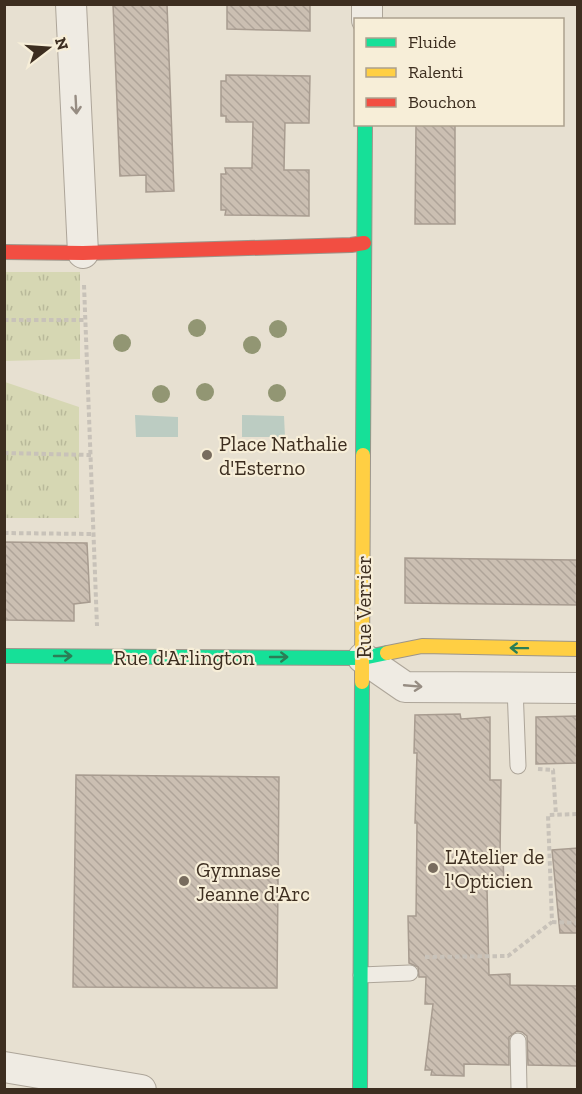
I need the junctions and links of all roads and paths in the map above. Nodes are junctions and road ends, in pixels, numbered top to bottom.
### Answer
1 (71, 4) edge
2 (365, 126) edge
3 (364, 243) junction
4 (4, 252) edge
5 (83, 253) junction
6 (4, 320) edge
7 (86, 320) junction
8 (4, 453) edge
9 (91, 456) junction
10 (4, 532) edge
11 (94, 534) junction
12 (578, 649) edge
13 (4, 656) edge
14 (98, 656) junction
15 (363, 658) junction
16 (515, 687) junction
17 (578, 688) edge
18 (536, 764) dead end
19 (518, 766) dead end
20 (578, 814) edge
21 (556, 815) junction
22 (552, 922) junction
23 (578, 923) edge
24 (420, 957) dead end
25 (410, 974) dead end
26 (362, 975) junction
27 (518, 1041) dead end
28 (4, 1067) edge
29 (141, 1089) edge
30 (360, 1089) edge
31 (519, 1089) edge

1 -> 5 street
2 - 3 street, Rue Verrier
3 - 5 street
3 - 15 street, Rue Verrier
4 - 5 street
5 - 7 path
6 - 7 path
7 - 9 path
8 - 9 path
9 - 11 path
10 - 11 path
11 - 14 path
12 -> 15 street, Rue d'Arlington
13 -> 14 street, Rue d'Arlington
14 -> 15 street, Rue d'Arlington
15 -> 16 street
15 - 26 street, Rue Verrier
16 - 17 street
16 - 19 lane
18 - 21 path
20 - 21 path
21 - 22 path
22 - 23 path
22 - 24 path
25 - 26 lane
26 - 30 street, Rue Verrier
27 - 31 lane
28 - 29 street

